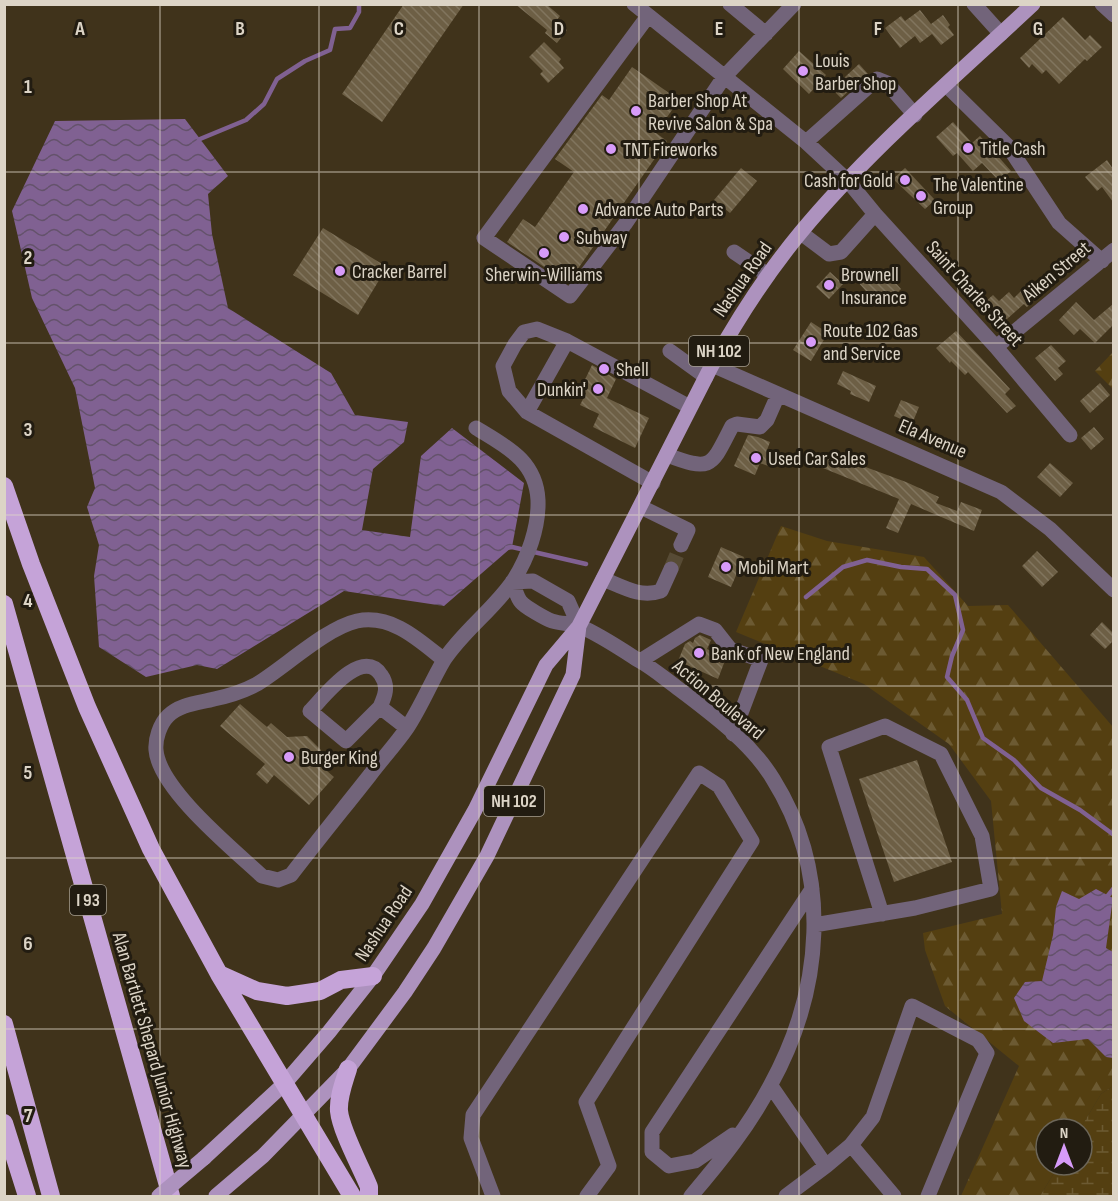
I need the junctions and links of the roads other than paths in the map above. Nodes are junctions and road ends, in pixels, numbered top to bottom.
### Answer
1 (634, 4) edge
2 (730, 4) edge
3 (794, 4) edge
4 (974, 4) edge
5 (1033, 4) edge
6 (1102, 4) edge
7 (1113, 15) edge
8 (648, 16) junction
9 (766, 34) junction
10 (1002, 34) junction
11 (724, 77) junction
12 (947, 86) junction
13 (915, 115) junction
14 (806, 142) junction
15 (848, 181) junction
16 (875, 214) junction
17 (801, 233) junction
18 (1113, 250) edge
19 (734, 252) dead end
20 (1102, 261) junction
21 (768, 275) junction
22 (567, 341) junction
23 (996, 346) junction
24 (670, 351) dead end
25 (709, 371) junction
26 (778, 395) junction
27 (690, 407) junction
28 (527, 412) junction
29 (476, 428) dead end
30 (1070, 435) dead end
31 (667, 455) junction
32 (653, 483) junction
33 (4, 486) edge
34 (641, 507) junction
35 (681, 545) tunnel mouth
36 (671, 569) tunnel mouth
37 (603, 579) junction
38 (512, 582) junction
39 (1113, 590) edge
40 (4, 604) edge
41 (579, 626) junction
42 (444, 660) junction
43 (640, 661) junction
44 (380, 707) junction
45 (407, 728) junction
46 (733, 734) junction
47 (812, 889) junction
48 (882, 914) junction
49 (814, 925) junction
50 (219, 974) junction
51 (373, 976) junction
52 (4, 1024) edge
53 (348, 1069) junction
54 (284, 1084) junction
55 (771, 1086) junction
56 (303, 1116) junction
57 (4, 1123) edge
58 (746, 1127) junction
59 (852, 1145) junction
60 (826, 1166) junction
61 (691, 1196) edge
62 (27, 1197) edge
63 (51, 1197) edge
64 (159, 1197) edge
65 (171, 1197) edge
66 (216, 1197) edge
67 (352, 1197) edge
68 (369, 1197) edge
69 (493, 1197) edge
70 (586, 1197) edge
71 (786, 1197) edge
72 (894, 1197) edge
73 (928, 1197) edge

1 - 8 street, Saint Charles Street
2 - 9 street
3 - 9 street
4 - 10 street
5 - 10 main road, NH 102
6 - 7 street
8 - 11 street, Saint Charles Street
8 - 11 street
9 - 11 street
10 - 12 main road, NH 102
11 - 14 street, Saint Charles Street
12 - 13 main road, NH 102
12 - 20 street
13 - 14 street
13 - 15 main road, Nashua Road / NH 102
14 - 15 street, Saint Charles Street
15 - 16 street, Saint Charles Street
15 - 17 main road, Nashua Road / NH 102
16 - 17 street
16 - 23 street, Saint Charles Street
17 - 21 main road, Nashua Road / NH 102
18 - 20 street, Aiken Street
19 - 21 street
20 - 23 street, Aiken Street
21 - 25 main road, Nashua Road / NH 102
22 - 27 street
22 - 28 street
22 - 28 street
23 - 30 street, Saint Charles Street
24 - 25 street, Ela Avenue
25 - 26 street, Ela Avenue
25 - 27 main road, Nashua Road / NH 102
26 - 31 street
26 - 39 street, Ela Avenue
27 - 31 main road, Nashua Road / NH 102
28 - 32 street
29 - 38 street
31 - 32 main road, Nashua Road / NH 102
32 - 34 main road, Nashua Road / NH 102
33 - 50 highway
34 - 35 street
34 - 37 main road, Nashua Road / NH 102
36 - 37 street
37 - 41 main road, Nashua Road / NH 102
38 - 41 street
38 - 41 street
38 - 42 street
40 - 65 highway, Alan Bartlett Shepard Junior Highway / I 93
41 - 43 street, Action Boulevard
41 - 51 main road, Nashua Road / NH 102
41 - 53 main road, Nashua Road / NH 102
42 - 45 street
42 - 45 street
43 - 46 street, Action Boulevard
43 - 46 street
44 - 44 street
44 - 45 street
46 - 47 street, Action Boulevard
47 - 49 street, Action Boulevard
47 - 58 street
48 - 48 street
48 - 49 street
49 - 55 street, Action Boulevard
50 - 51 highway
50 - 54 highway
51 - 54 main road, Nashua Road / NH 102
52 - 63 highway
53 - 56 main road, Nashua Road / NH 102
53 - 68 highway
54 - 56 highway
54 - 64 main road, Nashua Road / NH 102, bridge
55 - 58 street, Action Boulevard
55 - 60 street
56 - 66 main road, Nashua Road / NH 102
56 - 67 highway
57 - 62 highway
58 - 61 street, Action Boulevard
59 - 60 street
59 - 72 street
59 - 73 street
60 - 71 street
69 - 70 street

